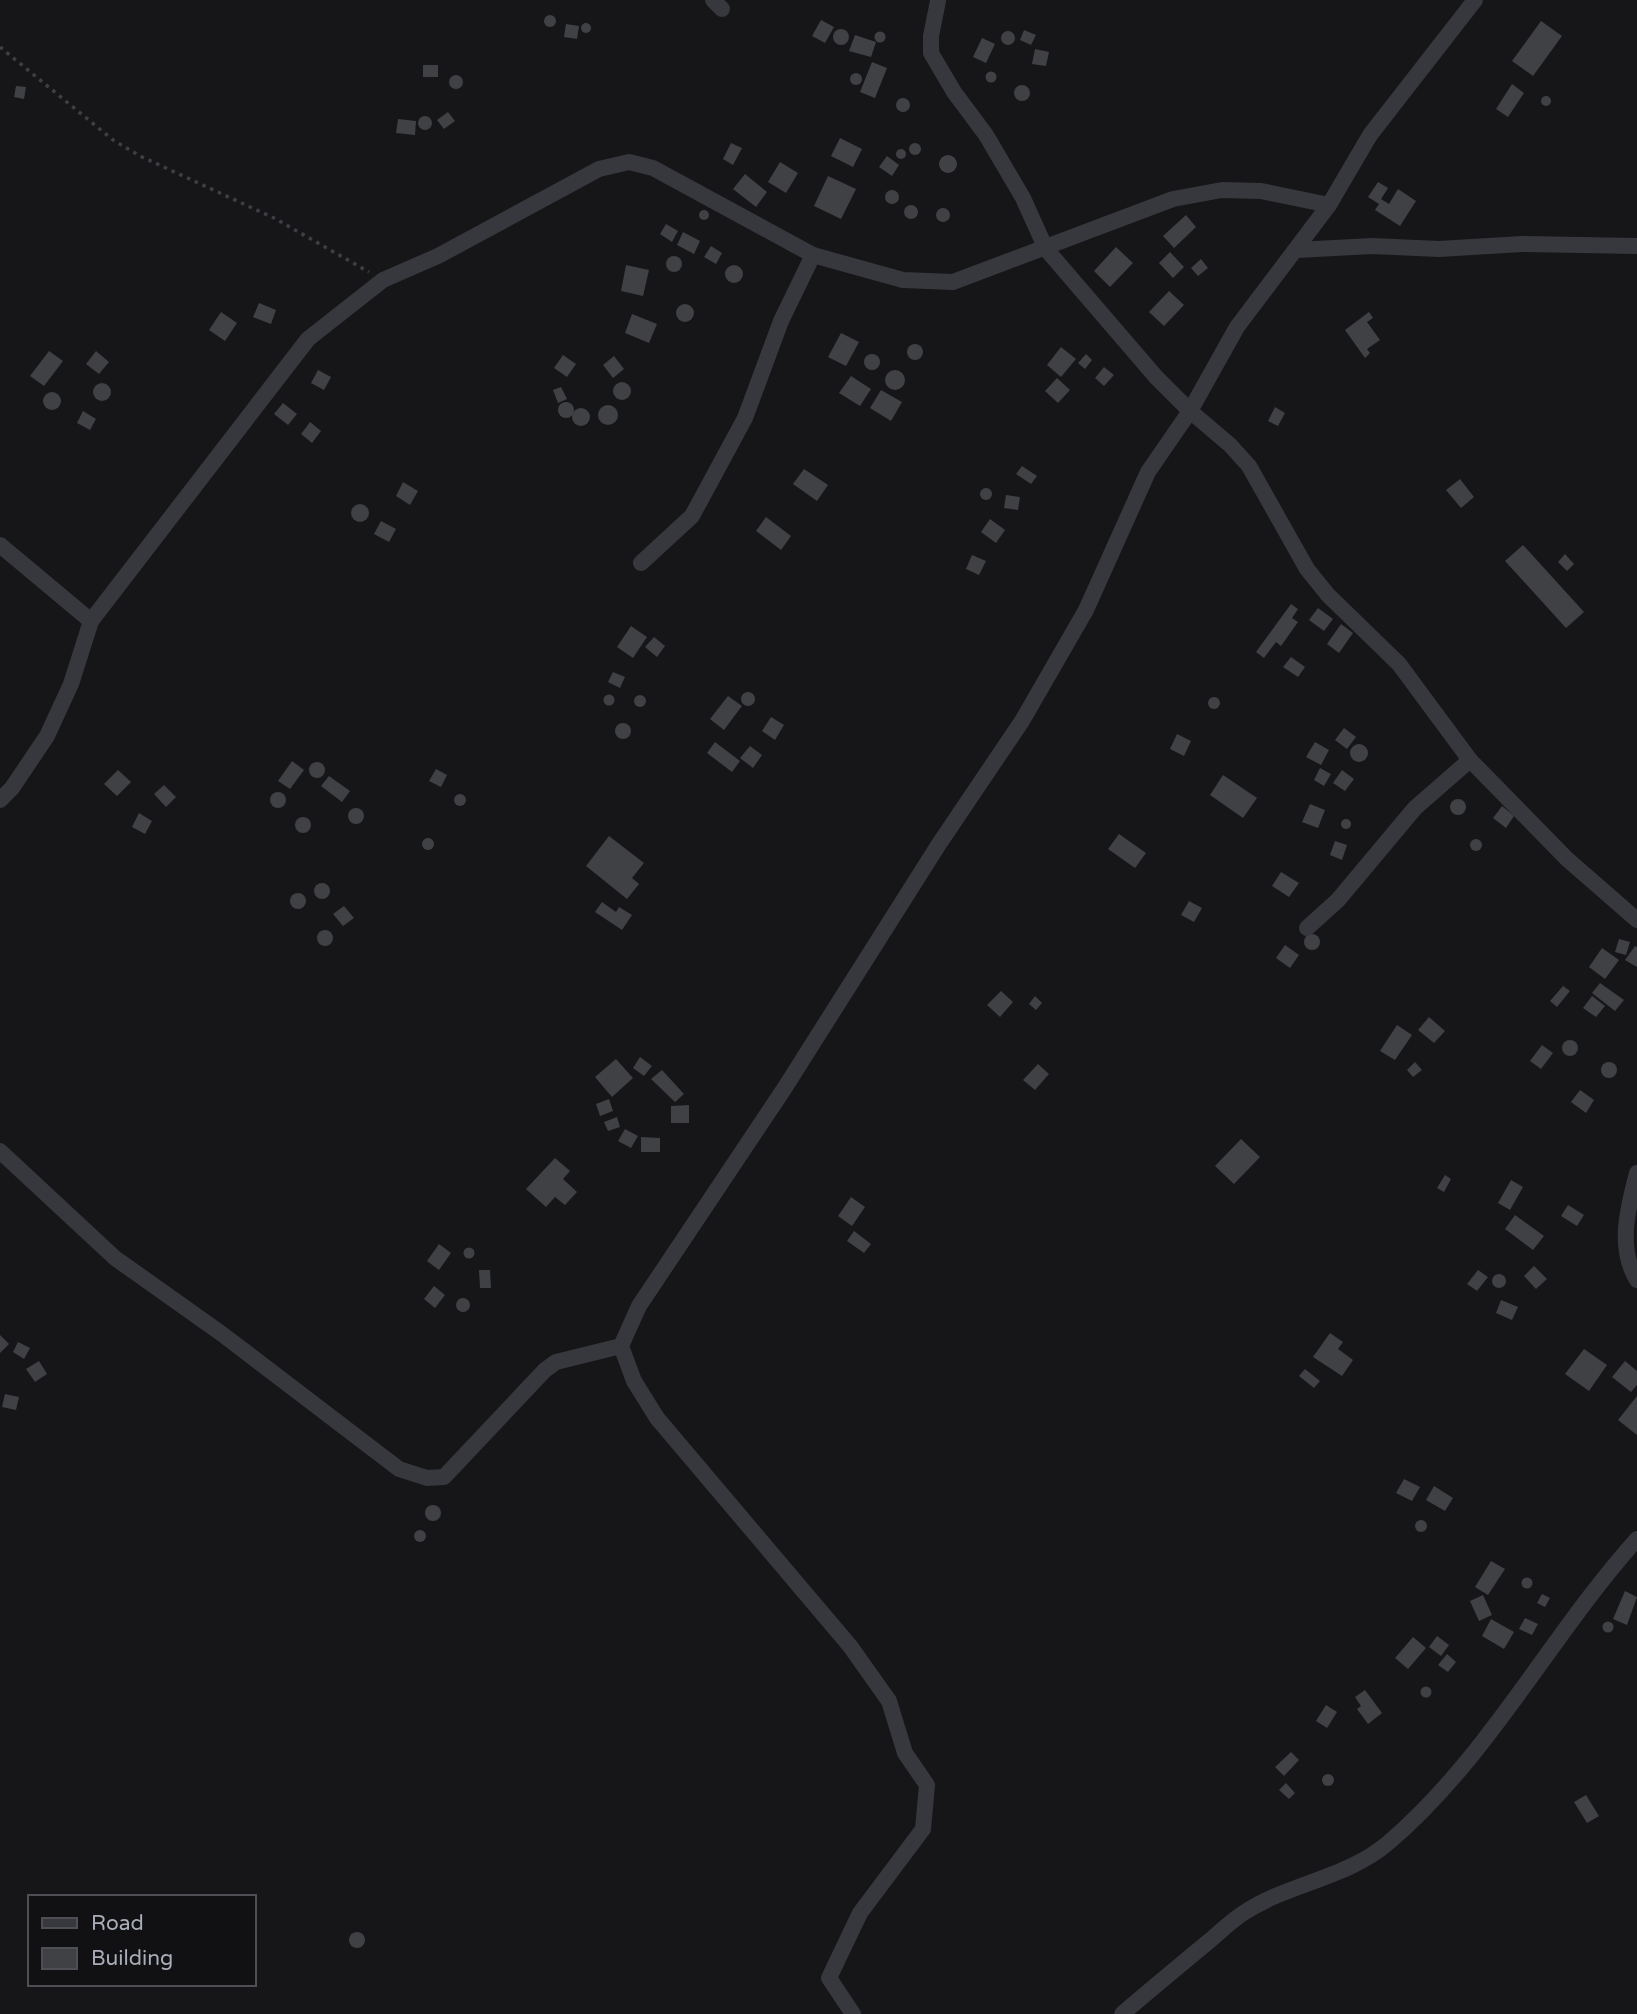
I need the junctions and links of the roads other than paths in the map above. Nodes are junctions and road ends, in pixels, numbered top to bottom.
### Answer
1 (1475, 0) edge
2 (938, 1) edge
3 (1329, 205) junction
4 (1637, 246) edge
5 (1046, 249) junction
6 (1297, 250) junction
7 (813, 255) junction
8 (1190, 411) junction
9 (0, 545) edge
10 (641, 564) dead end
11 (91, 621) junction
12 (1470, 760) junction
13 (0, 800) edge
14 (1637, 920) edge
15 (1307, 928) dead end
16 (0, 1150) edge
17 (1637, 1173) edge
18 (1637, 1280) edge
19 (621, 1346) junction
20 (1637, 1539) edge
21 (853, 2014) edge
22 (1122, 2014) edge

1 - 3 street
2 - 5 street
3 - 5 street
3 - 6 street
4 - 6 street
5 - 7 street
5 - 8 street
6 - 8 street
7 - 10 street
7 - 11 street
8 - 12 street
8 - 19 street
9 - 11 street
11 - 13 street
12 - 14 street
12 - 15 street
16 - 19 street
17 - 18 street
19 - 21 street
20 - 22 street

